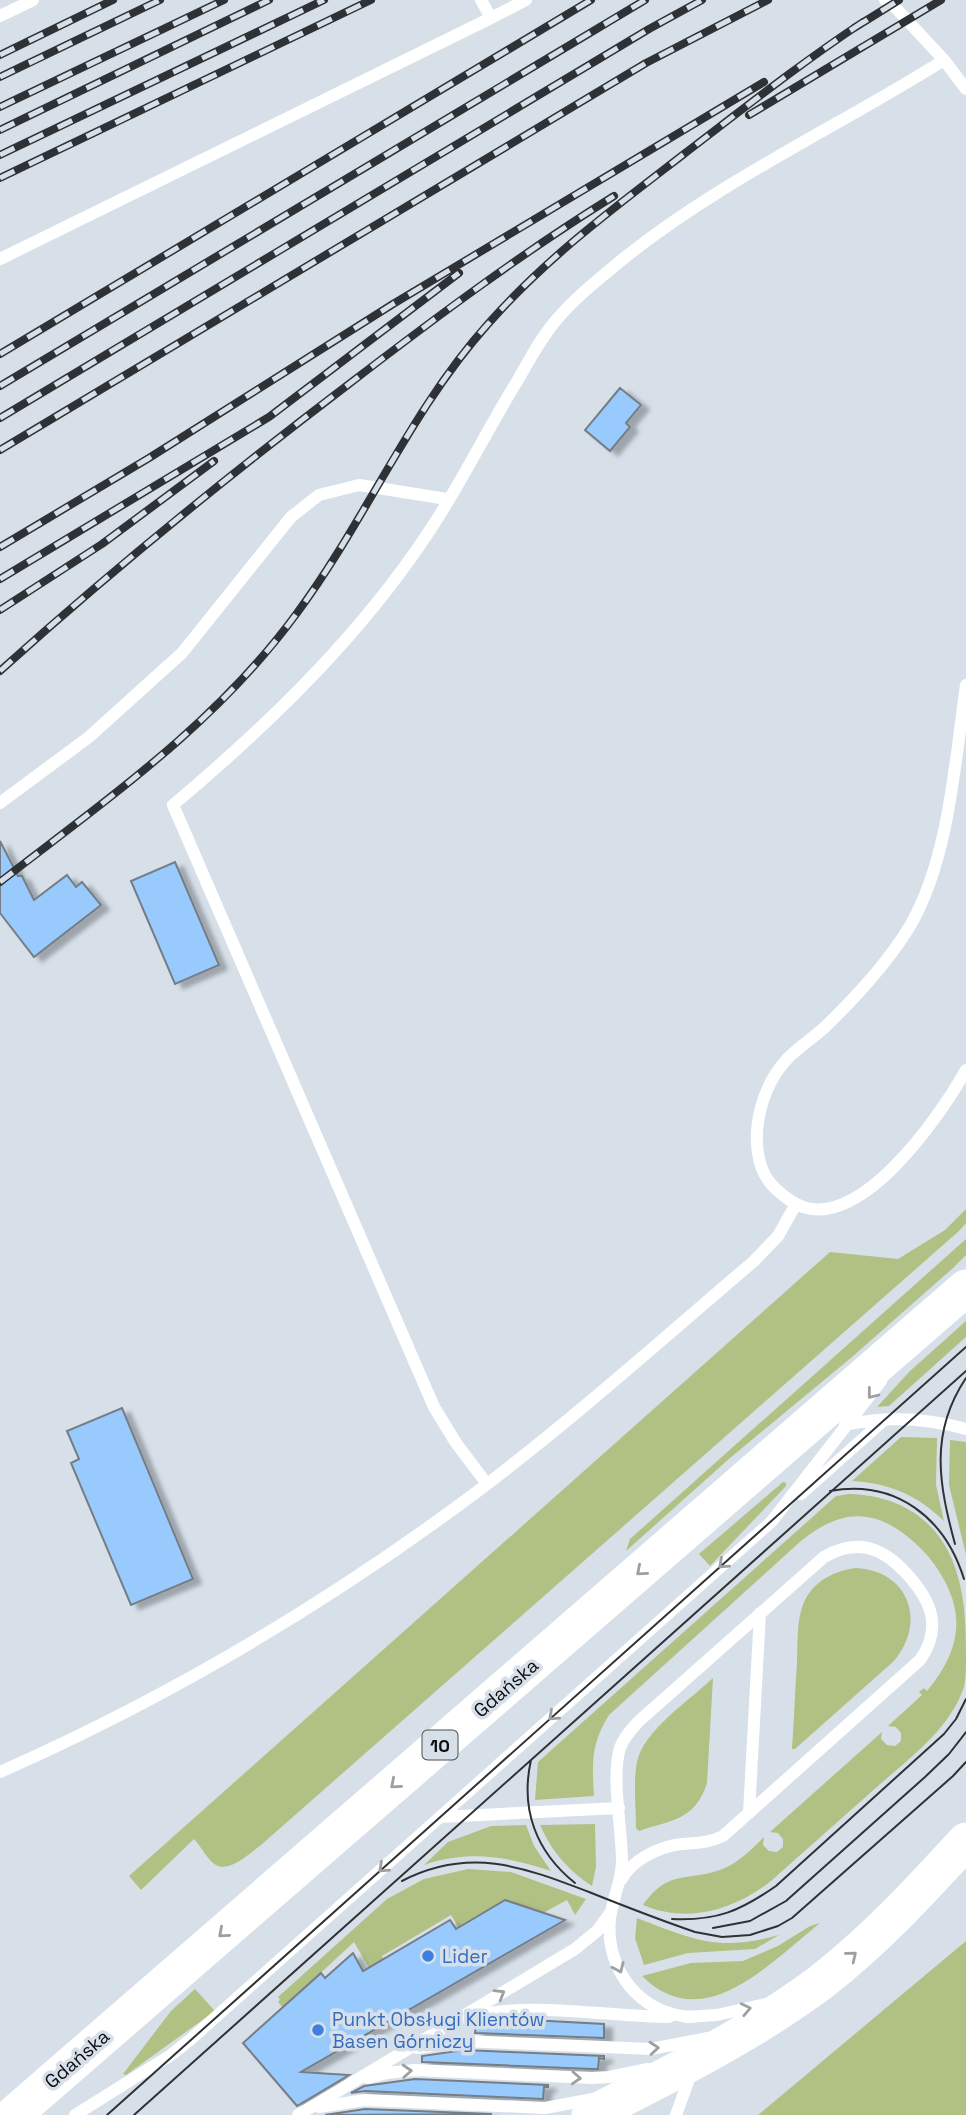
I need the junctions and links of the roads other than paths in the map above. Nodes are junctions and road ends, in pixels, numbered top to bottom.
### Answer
1 (33, 0) edge
2 (481, 0) edge
3 (526, 0) edge
4 (885, 0) edge
5 (0, 16) edge
6 (491, 18) junction
7 (944, 60) junction
8 (966, 89) edge
9 (0, 259) edge
10 (447, 499) junction
11 (966, 685) edge
12 (0, 803) edge
13 (966, 1070) edge
14 (796, 1204) junction
15 (966, 1288) edge
16 (884, 1420) junction
17 (848, 1425) junction
18 (966, 1429) edge
19 (748, 1478) junction
20 (487, 1484) junction
21 (772, 1521) junction
22 (760, 1613) junction
23 (0, 1772) edge
24 (619, 1808) junction
25 (749, 1813) junction
26 (440, 1817) junction
27 (966, 1841) edge
28 (621, 1880) junction
29 (614, 1902) junction
30 (798, 1997) junction
31 (693, 2017) junction
32 (442, 2029) junction
33 (749, 2029) junction
34 (698, 2058) junction
35 (391, 2059) junction
36 (643, 2088) junction
37 (341, 2089) junction
38 (13, 2115) edge
39 (75, 2115) edge
40 (298, 2115) edge
41 (590, 2115) edge
42 (676, 2115) edge

1 - 5 lane
2 - 6 lane
3 - 6 lane
4 - 7 lane
6 - 9 lane
7 - 8 lane
7 - 10 lane
10 - 12 lane
10 - 20 lane
11 - 14 lane
13 - 14 lane
14 - 20 lane
15 -> 17 lane
15 - 19 main road, Gdańska / 10
16 - 17 lane
16 - 18 lane
16 - 21 lane
17 - 19 lane
17 - 21 lane
19 -> 38 main road, Gdańska / 10
20 - 23 lane
21 -> 26 lane
22 - 24 lane
22 - 25 lane
22 - 25 lane
24 - 26 lane
24 - 28 lane
25 - 28 lane
26 -> 39 lane
30 -> 27 main road
28 - 29 lane
29 -> 31 lane
32 -> 29 lane
31 -> 30 lane
30 - 33 main road
31 - 32 lane
32 - 35 lane
33 - 34 main road
35 -> 33 lane
34 - 36 main road
37 -> 34 lane
34 - 42 lane
35 - 37 lane
36 - 40 lane
36 - 41 main road
37 - 40 lane

